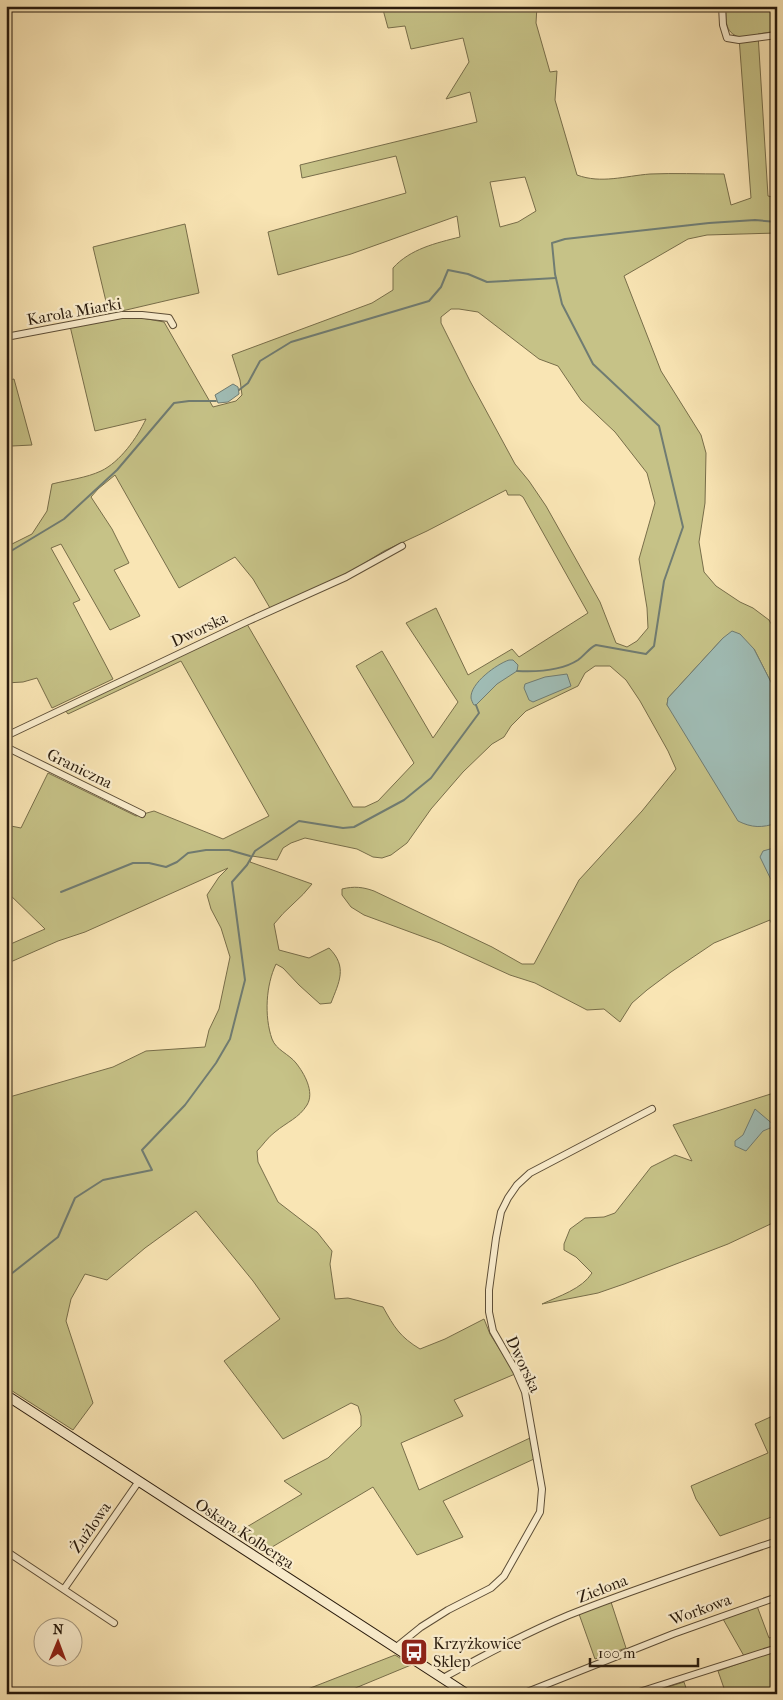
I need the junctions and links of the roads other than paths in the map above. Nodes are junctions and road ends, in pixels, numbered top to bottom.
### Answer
1 (722, 6) edge
2 (777, 35) edge
3 (173, 325) dead end
4 (6, 337) edge
5 (402, 546) dead end
6 (6, 736) edge
7 (6, 747) edge
8 (142, 814) dead end
9 (652, 1109) dead end
10 (6, 1395) edge
11 (139, 1481) junction
12 (777, 1541) edge
13 (6, 1551) edge
14 (64, 1589) junction
15 (777, 1597) edge
16 (114, 1622) dead end
17 (396, 1648) junction
18 (777, 1648) edge
19 (443, 1678) junction
20 (467, 1694) edge
21 (522, 1694) edge
22 (633, 1694) edge

1 - 2 street
3 - 4 street, Karola Miarki
5 - 6 street, Dworska
7 - 8 street, Graniczna
9 - 17 street, Dworska
10 - 11 main road, Oskara Kolberga
11 - 14 street, Żużlowa
11 - 17 main road, Oskara Kolberga
12 - 19 street, Zielona
13 - 14 street
14 - 16 street
15 - 21 street, Workowa
17 - 19 main road, Oskara Kolberga
18 - 22 street
19 - 20 main road, Oskara Kolberga

